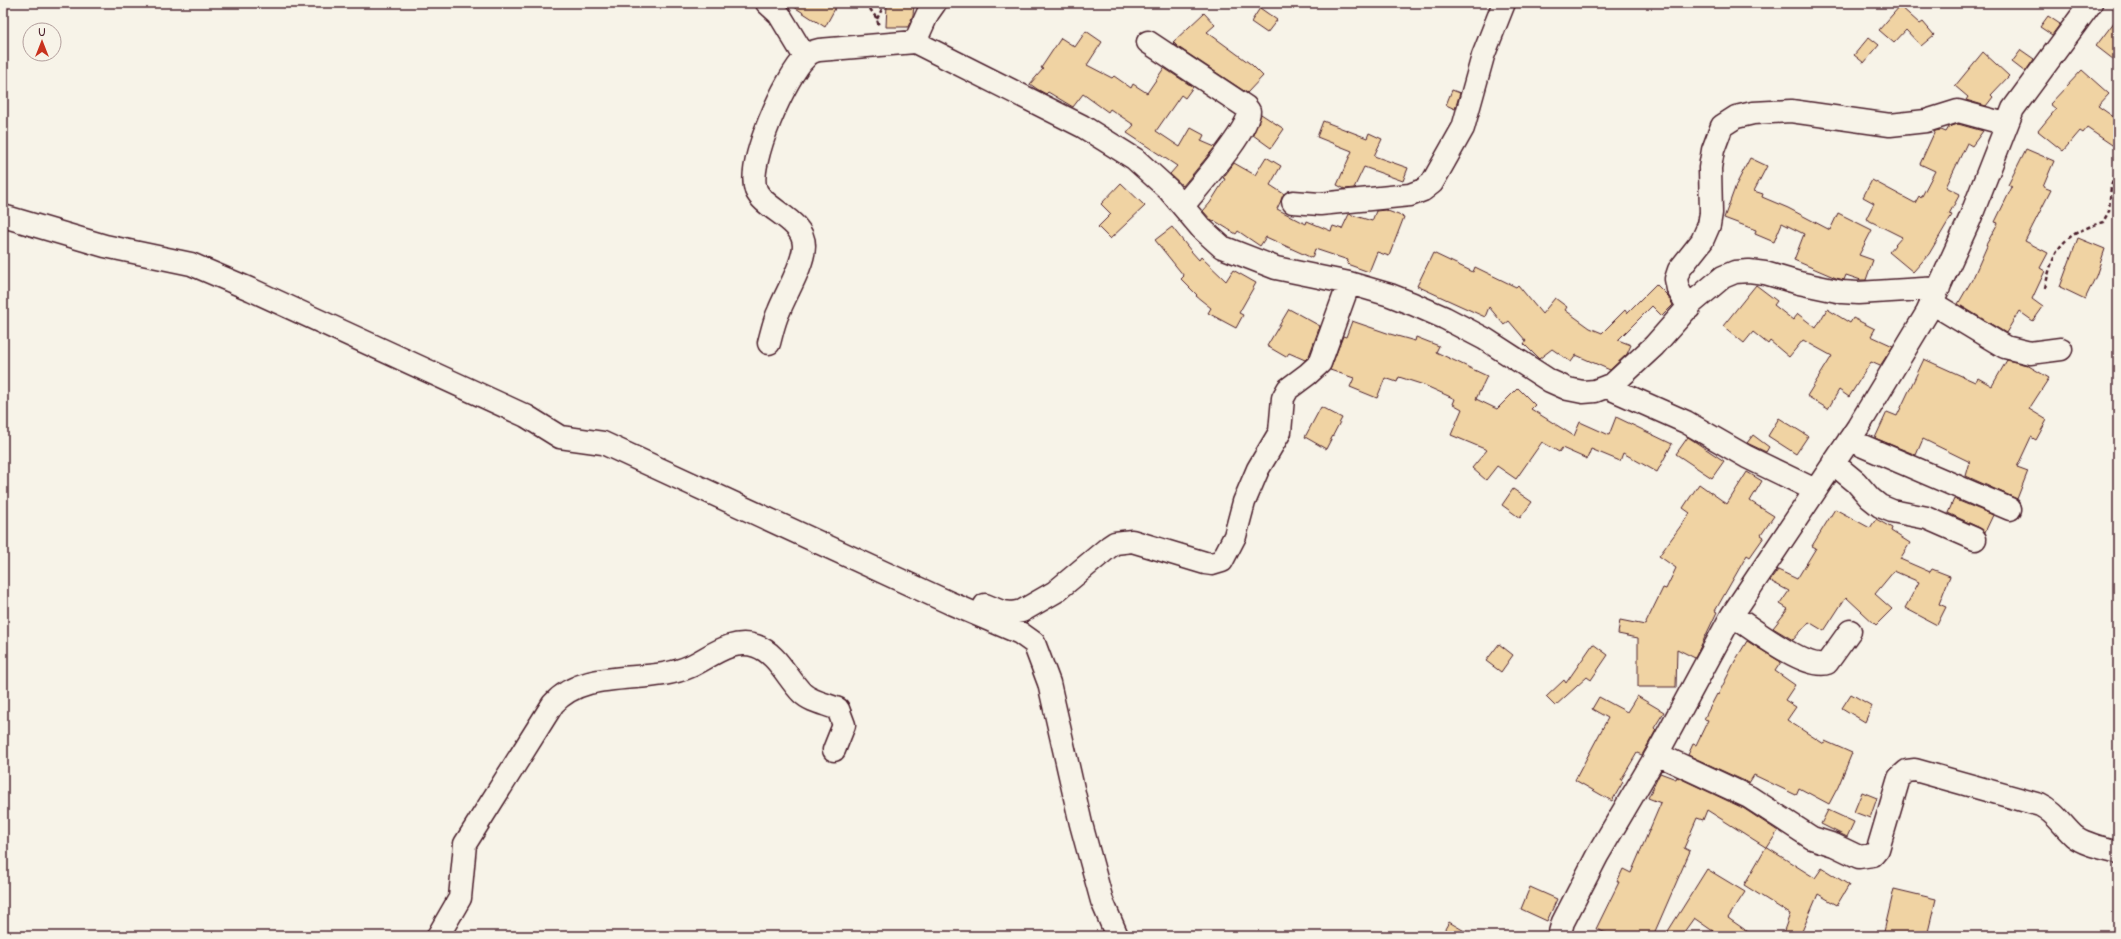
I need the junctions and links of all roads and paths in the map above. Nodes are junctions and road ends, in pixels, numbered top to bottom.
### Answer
1 (767, 3) edge
2 (885, 3) edge
3 (935, 3) edge
4 (1504, 3) edge
5 (2091, 3) edge
6 (867, 4) edge
7 (877, 19) junction
8 (916, 42) junction
9 (1148, 42) dead end
10 (882, 44) junction
11 (805, 57) junction
12 (2006, 124) junction
13 (2118, 168) edge
14 (1293, 202) dead end
15 (1183, 206) junction
16 (3, 216) edge
17 (1349, 284) junction
18 (2045, 288) dead end
19 (1935, 296) junction
20 (1689, 308) junction
21 (769, 343) dead end
22 (2061, 349) dead end
23 (1607, 387) junction
24 (1849, 440) junction
25 (1833, 463) junction
26 (1815, 490) junction
27 (2010, 509) dead end
28 (1975, 539) dead end
29 (950, 603) junction
30 (1732, 615) junction
31 (1850, 631) dead end
32 (834, 750) dead end
33 (1657, 754) junction
34 (2118, 852) edge
35 (438, 936) edge
36 (1117, 936) edge
37 (1559, 936) edge

1 - 11 street
2 - 7 path
3 - 8 street
4 - 14 street
5 - 12 street
6 - 7 path
7 - 10 path
8 - 10 street
8 - 15 street
9 - 15 street
10 - 11 street
11 - 21 street
12 - 19 street
12 - 20 street
13 - 18 path
15 - 17 street
16 - 29 street
17 - 23 street
17 - 29 street
19 - 20 street
19 - 22 street
19 - 24 street
20 - 23 street
23 - 26 street
24 - 25 street
24 - 27 street
25 - 26 street
25 - 28 street
26 - 30 street
29 - 36 street
30 - 31 street
30 - 33 street
32 - 35 street
33 - 34 street
33 - 37 street

